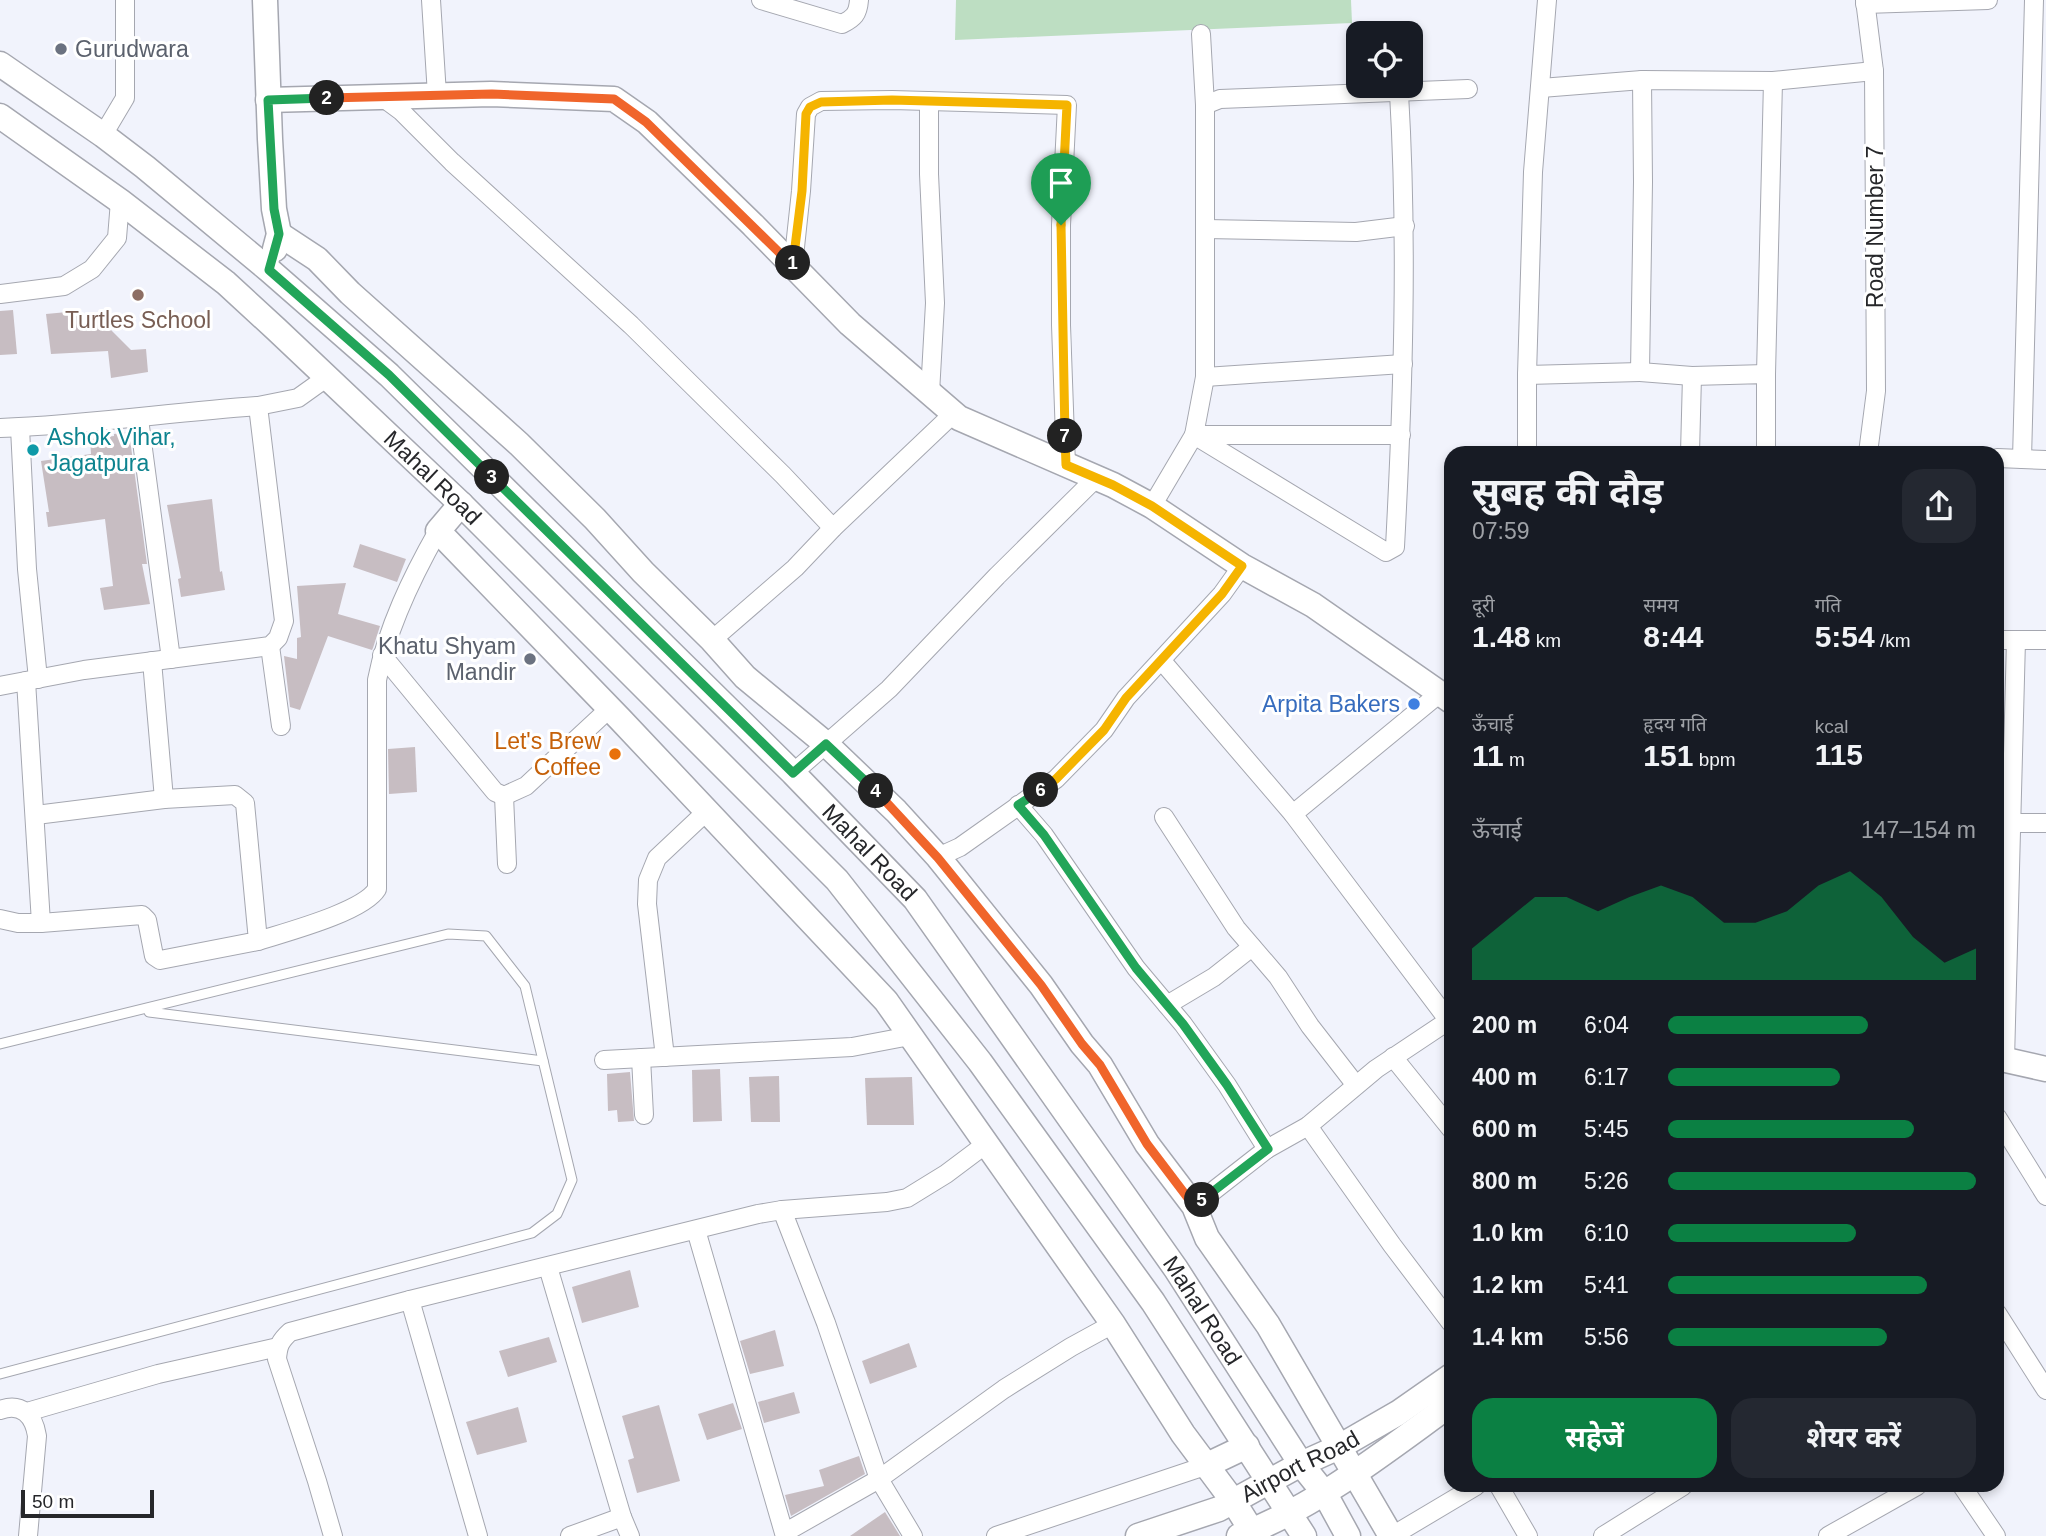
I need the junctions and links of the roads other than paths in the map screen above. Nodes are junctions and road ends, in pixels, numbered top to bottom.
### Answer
1 (125, 0) edge
2 (265, 0) edge
3 (431, 0) edge
4 (761, 0) edge
5 (859, 0) edge
6 (1547, 0) edge
7 (1988, 0) edge
8 (2034, 0) edge
9 (1865, 2) edge
10 (1201, 34) dead end
11 (0, 64) edge
12 (1874, 71) junction
13 (1642, 80) junction
14 (1773, 80) junction
15 (1541, 88) junction
16 (1468, 89) dead end
17 (1423, 92) edge
18 (437, 95) junction
19 (1346, 95) edge
20 (382, 97) junction
21 (1399, 98) edge
22 (268, 100) junction
23 (929, 101) junction
24 (1205, 105) junction
25 (0, 116) edge
26 (103, 135) junction
27 (120, 201) junction
28 (1405, 226) junction
29 (1206, 229) junction
30 (279, 234) junction
31 (793, 266) junction
32 (269, 270) junction
33 (0, 294) edge
34 (1404, 364) junction
35 (1640, 372) junction
36 (1766, 374) junction
37 (1527, 375) junction
38 (1692, 376) junction
39 (1205, 377) junction
40 (326, 378) junction
41 (930, 393) junction
42 (258, 406) junction
43 (954, 413) junction
44 (139, 419) junction
45 (0, 428) edge
46 (20, 428) junction
47 (1194, 435) junction
48 (1401, 435) junction
49 (1527, 446) edge
50 (1690, 446) edge
51 (1766, 446) edge
52 (1869, 446) edge
53 (2004, 458) edge
54 (2022, 459) junction
55 (2046, 460) edge
56 (1066, 465) junction
57 (1096, 478) junction
58 (461, 504) junction
59 (1152, 506) junction
60 (833, 528) junction
61 (438, 531) junction
62 (1242, 566) junction
63 (712, 640) junction
64 (2004, 640) edge
65 (2016, 640) junction
66 (2046, 640) edge
67 (270, 646) junction
68 (382, 655) junction
69 (171, 659) junction
70 (152, 661) junction
71 (1162, 661) junction
72 (32, 680) junction
73 (0, 686) edge
74 (1444, 696) edge
75 (1444, 698) edge
76 (610, 708) junction
77 (281, 726) dead end
78 (826, 744) junction
79 (793, 773) junction
80 (504, 796) junction
81 (164, 799) junction
82 (1018, 805) junction
83 (707, 811) junction
84 (1293, 814) junction
85 (36, 816) junction
86 (1164, 817) dead end
87 (2011, 823) junction
88 (2046, 823) edge
89 (938, 858) junction
90 (507, 864) dead end
91 (0, 919) edge
92 (41, 923) junction
93 (258, 941) junction
94 (1252, 947) junction
95 (2004, 988) edge
96 (1167, 1005) junction
97 (141, 1011) junction
98 (1444, 1012) edge
99 (1444, 1024) edge
100 (910, 1036) junction
101 (0, 1044) edge
102 (665, 1057) junction
103 (1393, 1057) junction
104 (641, 1058) junction
105 (543, 1060) junction
106 (604, 1060) dead end
107 (2004, 1060) edge
108 (2046, 1069) edge
109 (1355, 1084) junction
110 (643, 1115) dead end
111 (1444, 1120) edge
112 (1308, 1126) junction
113 (2004, 1128) edge
114 (986, 1144) junction
115 (1268, 1149) junction
116 (2046, 1196) edge
117 (1194, 1206) junction
118 (782, 1210) junction
119 (696, 1230) junction
120 (548, 1267) junction
121 (410, 1300) junction
122 (1444, 1314) edge
123 (2004, 1323) edge
124 (1113, 1324) junction
125 (278, 1347) junction
126 (0, 1374) edge
127 (1444, 1381) edge
128 (2046, 1391) edge
129 (1444, 1409) edge
130 (0, 1410) edge
131 (27, 1412) junction
132 (1247, 1446) junction
133 (1339, 1447) junction
134 (1301, 1464) junction
135 (1205, 1466) junction
136 (1354, 1472) junction
137 (879, 1479) junction
138 (1270, 1482) junction
139 (1466, 1492) edge
140 (1502, 1492) edge
141 (1673, 1492) edge
142 (1906, 1492) edge
143 (1966, 1492) edge
144 (1325, 1494) junction
145 (1233, 1501) junction
146 (1289, 1515) junction
147 (622, 1517) junction
148 (1248, 1534) edge
149 (782, 1535) edge
150 (28, 1536) edge
151 (333, 1536) edge
152 (478, 1536) edge
153 (569, 1536) edge
154 (630, 1536) edge
155 (913, 1536) edge
156 (996, 1536) edge
157 (1138, 1536) edge
158 (1304, 1536) edge
159 (1348, 1536) edge
160 (1392, 1536) edge
161 (1528, 1536) edge
162 (1602, 1536) edge
163 (1828, 1536) edge
164 (1996, 1536) edge

1 - 26 street
2 - 22 street
3 - 18 street
4 - 5 street
6 - 15 street
7 - 9 street
8 - 54 street
9 - 12 street, Road Number 7
10 - 24 street
11 - 26 street, Mahal Road
12 - 14 street
12 - 52 street, Road Number 7
13 - 14 street
13 - 15 street
13 - 35 street
14 - 36 street
15 - 37 street
16 - 17 street
18 - 20 street
18 - 31 street
19 - 24 street
20 - 22 street
20 - 60 street
21 - 28 street
22 - 30 street
23 - 31 street
23 - 41 street
23 - 56 street
24 - 29 street
25 - 27 street, Mahal Road
26 - 32 street, Mahal Road
27 - 33 street
27 - 40 street, Mahal Road
28 - 29 street
28 - 34 street
29 - 39 street
30 - 32 street
30 - 63 street
31 - 41 street
32 - 79 street, Mahal Road
34 - 39 street
34 - 48 street
35 - 37 street
35 - 38 street
36 - 38 street
36 - 51 street
37 - 49 street
38 - 50 street
39 - 47 street
40 - 42 street
40 - 58 street, Mahal Road
41 - 43 street
42 - 44 street
42 - 67 street
43 - 56 street
43 - 60 street
44 - 46 street
44 - 69 street
45 - 46 street
46 - 72 street
47 - 48 street
47 - 48 street
47 - 59 street
53 - 54 street
54 - 55 street
56 - 57 street
57 - 59 street
57 - 78 street
58 - 61 street
58 - 132 street, Mahal Road
59 - 62 street
60 - 63 street
61 - 68 street
61 - 76 street
62 - 71 street
62 - 74 street
63 - 78 street
64 - 65 street
65 - 66 street
65 - 87 street
67 - 69 street
67 - 77 street
68 - 80 street
68 - 93 street
69 - 70 street
70 - 72 street
70 - 81 street
71 - 82 street
71 - 84 street
72 - 73 street
72 - 85 street
75 - 84 street
76 - 80 street
76 - 83 street
78 - 79 street
78 - 89 street
79 - 134 street, Mahal Road
80 - 90 street
81 - 85 street
81 - 93 street
82 - 89 street
82 - 96 street
83 - 100 street
83 - 102 street
84 - 98 street
85 - 92 street
86 - 94 street
87 - 88 street
87 - 95 street
89 - 117 street
91 - 92 street
92 - 93 street
94 - 96 street
94 - 109 street
96 - 115 street
97 - 101 lane
97 - 105 lane
97 - 105 lane
99 - 103 street
100 - 102 street
100 - 114 street
102 - 104 street
103 - 109 street
103 - 111 street
104 - 106 street
104 - 110 street
105 - 126 lane
107 - 108 street
109 - 112 street
112 - 115 street
112 - 122 street
113 - 116 street
114 - 118 street
114 - 124 street
115 - 117 street
117 - 133 street
118 - 119 street
118 - 137 street
119 - 120 street
119 - 149 street
120 - 121 street
120 - 147 street
121 - 125 street
121 - 152 street
123 - 128 street
124 - 135 street
124 - 137 street
125 - 131 street
125 - 151 street
127 - 133 street, Airport Road
129 - 136 street, Airport Road
130 - 131 street
131 - 150 street
132 - 135 street
132 - 138 street, Mahal Road
133 - 134 street, Airport Road
133 - 136 street
134 - 138 street, Airport Road
134 - 144 street, Mahal Road
135 - 145 street
135 - 156 street
136 - 144 street, Airport Road
136 - 160 street
137 - 149 street
137 - 155 street
138 - 145 street, Airport Road
138 - 146 street, Mahal Road
139 - 160 street
140 - 161 street
141 - 162 street
142 - 163 street
143 - 164 street
144 - 146 street, Airport Road
144 - 159 street, Mahal Road
145 - 148 street
145 - 157 street, Airport Road
146 - 148 street, Airport Road
146 - 158 street, Mahal Road
147 - 153 street
147 - 154 street

